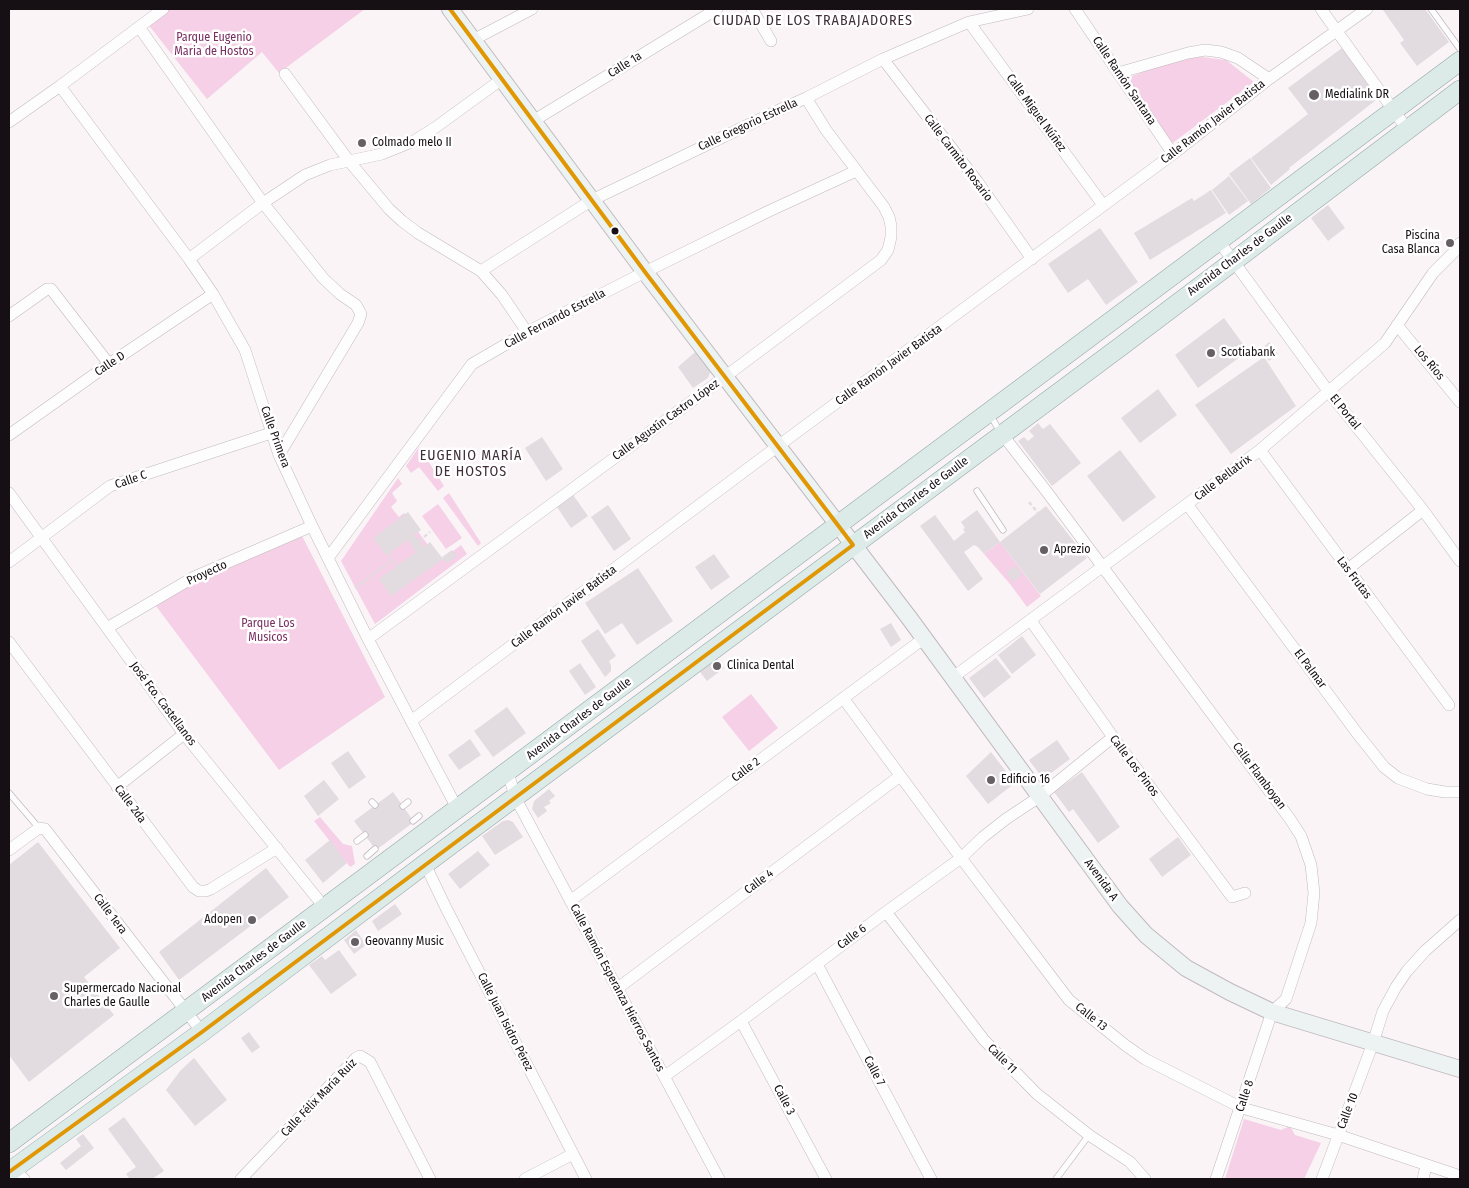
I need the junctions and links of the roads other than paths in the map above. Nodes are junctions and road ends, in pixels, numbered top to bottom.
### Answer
1 (163, 9) edge
2 (450, 9) edge
3 (532, 9) edge
4 (717, 9) edge
5 (752, 9) edge
6 (1028, 9) edge
7 (1075, 9) edge
8 (1321, 9) edge
9 (1367, 9) edge
10 (1431, 9) edge
11 (969, 22) junction
12 (139, 27) junction
13 (1337, 30) junction
14 (473, 40) junction
15 (771, 40) dead end
16 (1460, 48) edge
17 (883, 59) junction
18 (1460, 61) edge
19 (1118, 73) junction
20 (285, 74) dead end
21 (502, 79) junction
22 (1269, 79) junction
23 (60, 86) junction
24 (1460, 90) edge
25 (806, 98) junction
26 (1394, 111) junction
27 (533, 121) junction
28 (9, 122) edge
29 (1407, 129) junction
30 (1173, 154) junction
31 (349, 161) junction
32 (856, 171) junction
33 (592, 200) junction
34 (262, 203) junction
35 (1103, 205) junction
36 (1218, 240) junction
37 (1459, 250) edge
38 (189, 259) junction
39 (1032, 259) junction
40 (1234, 260) junction
41 (481, 271) junction
42 (645, 272) junction
43 (213, 294) junction
44 (9, 316) edge
45 (1397, 325) junction
46 (527, 332) junction
47 (109, 364) junction
48 (726, 376) junction
49 (1328, 392) junction
50 (1460, 402) edge
51 (989, 414) junction
52 (272, 433) junction
53 (1002, 434) junction
54 (9, 435) edge
55 (778, 446) junction
56 (1260, 450) junction
57 (279, 455) junction
58 (977, 491) dead end
59 (9, 493) edge
60 (1187, 504) junction
61 (1424, 510) junction
62 (312, 526) junction
63 (839, 526) junction
64 (1003, 530) dead end
65 (42, 538) junction
66 (853, 545) junction
67 (328, 558) junction
68 (1460, 561) edge
69 (9, 562) edge
70 (1103, 567) junction
71 (1348, 569) junction
72 (1031, 621) junction
73 (107, 628) junction
74 (368, 639) junction
75 (923, 639) junction
76 (9, 642) edge
77 (952, 678) junction
78 (844, 698) junction
79 (1449, 705) dead end
80 (411, 721) junction
81 (184, 734) junction
82 (1113, 737) junction
83 (508, 772) junction
84 (900, 776) junction
85 (117, 787) junction
86 (1460, 792) edge
87 (9, 793) edge
88 (515, 797) junction
89 (1040, 797) junction
90 (458, 810) junction
91 (419, 816) dead end
92 (413, 821) dead end
93 (38, 828) junction
94 (364, 835) dead end
95 (357, 841) dead end
96 (277, 848) junction
97 (375, 849) dead end
98 (9, 850) edge
99 (367, 856) dead end
100 (961, 858) junction
101 (425, 864) junction
102 (1245, 893) dead end
103 (570, 901) junction
104 (325, 908) junction
105 (886, 912) junction
106 (1460, 920) edge
107 (817, 964) junction
108 (618, 988) junction
109 (186, 1012) junction
110 (1272, 1012) junction
111 (741, 1021) junction
112 (202, 1032) junction
113 (1373, 1043) junction
114 (1460, 1069) edge
115 (664, 1076) junction
116 (1242, 1108) junction
117 (1089, 1134) junction
118 (1338, 1136) junction
119 (9, 1143) edge
120 (572, 1154) junction
121 (1426, 1166) junction
122 (14, 1171) edge
123 (1460, 1176) edge
124 (241, 1179) edge
125 (430, 1179) edge
126 (525, 1179) edge
127 (586, 1179) edge
128 (719, 1179) edge
129 (826, 1179) edge
130 (931, 1179) edge
131 (1056, 1179) edge
132 (1145, 1179) edge
133 (1216, 1179) edge
134 (1322, 1179) edge
135 (1423, 1179) edge

1 - 12 street
2 - 14 main road, Avenida A
3 - 14 street
4 - 27 street, Calle 1a
5 - 15 street
6 - 11 street, Calle Gregorio Estrella
7 - 19 street, Calle Ramón Santana
8 - 13 street
9 - 13 street, Calle Ramón Javier Batista
10 - 16 lane
11 - 17 street, Calle Gregorio Estrella
11 - 35 street, Calle Miguel Núñez
12 - 23 street
12 - 34 street
13 - 22 street, Calle Ramón Javier Batista
13 - 26 street
14 - 21 main road, Avenida A
17 - 25 street, Calle Gregorio Estrella
17 - 39 street, Calle Carmito Rosario
18 - 26 main road, Avenida Charles de Gaulle
19 - 22 street
19 - 30 street, Calle Ramón Santana
20 - 31 street
21 - 27 main road, Avenida A
21 - 31 street
22 - 30 street, Calle Ramón Javier Batista
23 - 28 street
23 - 38 street, Calle Primera
24 - 29 main road, Avenida Charles de Gaulle
25 - 32 street, Calle Agustín Castro López
25 - 33 street, Calle Gregorio Estrella
26 - 29 street
26 - 36 main road, Avenida Charles de Gaulle
27 - 33 main road, Avenida A
29 - 40 main road, Avenida Charles de Gaulle
30 - 35 street, Calle Ramón Javier Batista
31 - 34 street
31 - 41 street
32 - 42 street, Calle Fernando Estrella
32 - 48 street, Calle Agustín Castro López
33 - 41 street, Calle Gregorio Estrella
33 - 42 main road, Avenida A
34 - 38 street
34 - 57 street
35 - 39 street, Calle Ramón Javier Batista
36 - 40 street, El Portal
36 - 51 main road, Avenida Charles de Gaulle
37 - 45 street, Calle Bellatrix
38 - 43 street, Calle Primera
39 - 55 street, Calle Ramón Javier Batista
40 - 49 street, El Portal
40 - 53 main road, Avenida Charles de Gaulle
41 - 46 street
42 - 46 street, Calle Fernando Estrella
42 - 48 main road, Avenida A
43 - 47 street, Calle D
43 - 52 street, Calle Primera
44 - 47 street
45 - 49 street, Calle Bellatrix
45 - 50 street, Los Ríos
46 - 67 street, Calle Fernando Estrella
47 - 54 street, Calle D
48 - 55 main road, Avenida A
48 - 74 street, Calle Agustín Castro López
49 - 56 street, Calle Bellatrix
49 - 61 street, El Portal
51 - 53 lane
51 - 63 main road, Avenida Charles de Gaulle
52 - 57 street, Calle Primera
52 - 65 street, Calle C
53 - 66 main road, Avenida Charles de Gaulle
53 - 70 street, Calle Flamboyan
55 - 63 main road, Avenida A
55 - 80 street, Calle Ramón Javier Batista
56 - 60 street, Calle Bellatrix
56 - 71 street, Las Frutas
57 - 62 street, Calle Primera
58 - 64 lane
59 - 65 street, José Fco. Castellanos
60 - 70 street, Calle Bellatrix
60 - 86 street, El Palmar
61 - 68 street, El Portal
61 - 71 street
62 - 67 street, Calle Primera
62 - 73 street, Proyecto
63 - 66 main road, Avenida A
63 - 83 main road, Avenida Charles de Gaulle
65 - 69 street, Calle C
65 - 73 street, José Fco. Castellanos
66 - 75 main road, Avenida A
66 - 88 main road, Avenida Charles de Gaulle
67 - 74 street, Calle Primera
70 - 72 street, Calle Bellatrix
70 - 110 street, Calle Flamboyan
71 - 79 street, Las Frutas
72 - 77 street, Calle Bellatrix
72 - 82 street, Calle Los Pinos
73 - 81 street, José Fco. Castellanos
74 - 80 street, Calle Primera
75 - 77 main road, Avenida A
75 - 78 street, Calle 2
76 - 85 street, Calle 2da
77 - 89 main road, Avenida A
78 - 84 street, Calle 13
78 - 103 street, Calle 2
80 - 90 street, Calle Primera
81 - 85 street
81 - 96 street, José Fco. Castellanos
82 - 89 street, Calle 6
82 - 102 street, Calle Los Pinos
83 - 88 street, Calle Ramón Esperanza Hierros Santos
83 - 90 main road, Avenida Charles de Gaulle
84 - 100 street, Calle 13
84 - 108 street, Calle 4
85 - 96 street, Calle 2da
87 - 93 lane
88 - 101 main road, Avenida Charles de Gaulle
88 - 103 street, Calle Ramón Esperanza Hierros Santos
89 - 100 street, Calle 6
89 - 110 main road, Avenida A
90 - 104 main road, Avenida Charles de Gaulle
91 - 92 lane
93 - 98 street
93 - 109 street, Calle 1era
94 - 95 lane
96 - 104 street, José Fco. Castellanos
97 - 99 lane
100 - 105 street, Calle 6
100 - 116 street, Calle 13
101 - 112 main road, Avenida Charles de Gaulle
101 - 120 street, Calle Juan Isidro Pérez
103 - 108 street, Calle Ramón Esperanza Hierros Santos
104 - 109 main road, Avenida Charles de Gaulle
105 - 107 street, Calle 6
105 - 117 street, Calle 11
106 - 113 street, Calle 10
107 - 111 street, Calle 6
107 - 130 street, Calle 7
108 - 115 street, Calle Ramón Esperanza Hierros Santos
109 - 112 street, Calle 1era
109 - 119 main road, Avenida Charles de Gaulle
110 - 113 main road, Avenida A
110 - 116 street, Calle 8
111 - 115 street, Calle 6
111 - 129 street, Calle 3
112 - 122 main road, Avenida Charles de Gaulle
113 - 114 main road, Avenida A
113 - 118 street, Calle 10
115 - 128 street, Calle Ramón Esperanza Hierros Santos
116 - 118 street, Calle 13
116 - 133 street, Calle 8
117 - 131 lane
117 - 132 street, Calle 11
118 - 121 street, Calle 13
118 - 134 street, Calle 10
120 - 126 street
120 - 127 street, Calle Juan Isidro Pérez
121 - 123 street, Calle 13
121 - 135 street
124 - 125 street, Calle Félix María Ruiz

